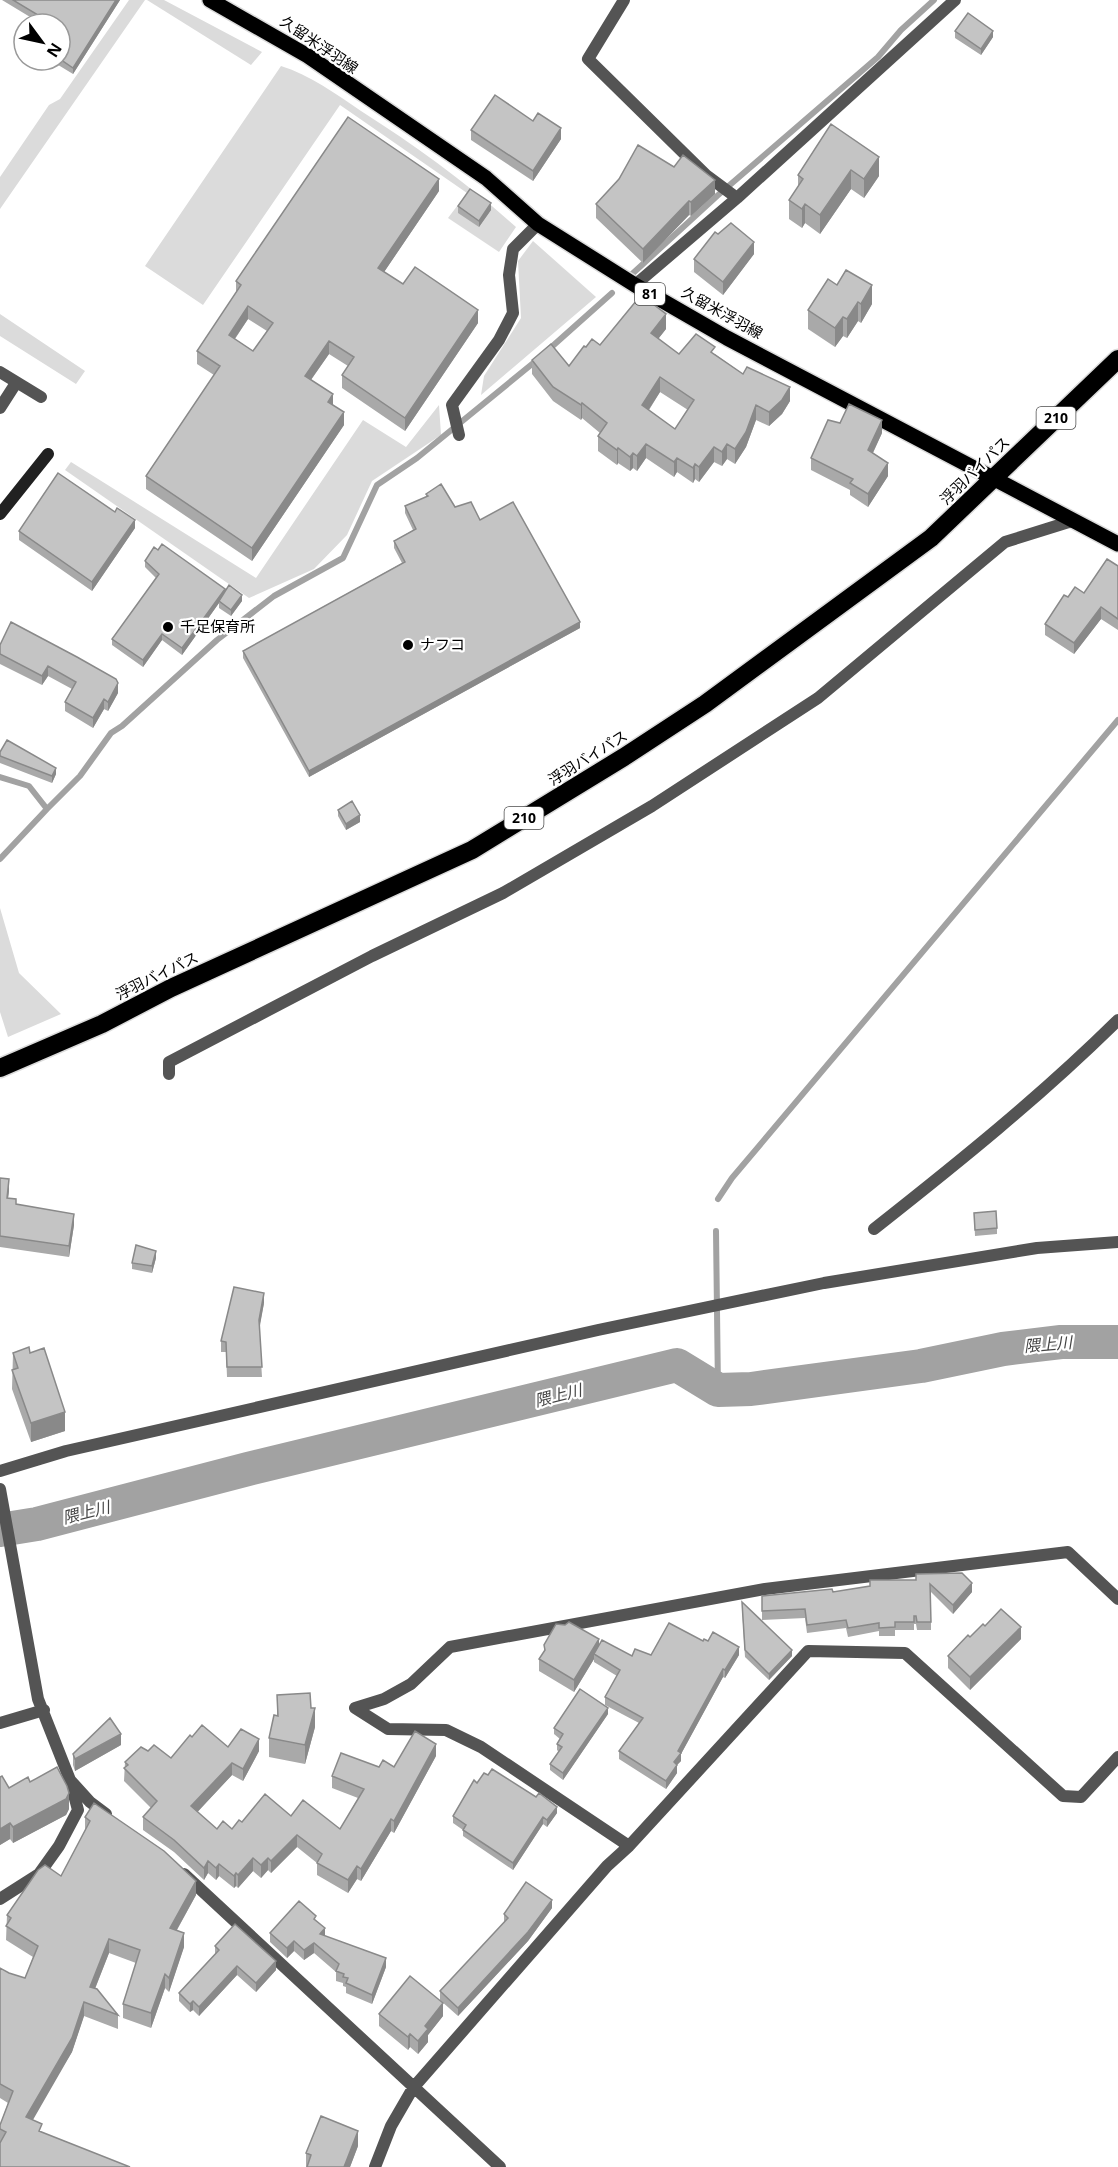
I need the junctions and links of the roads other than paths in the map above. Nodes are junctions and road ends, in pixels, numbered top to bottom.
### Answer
1 (210, 0) edge
2 (624, 0) edge
3 (955, 0) edge
4 (737, 198) junction
5 (538, 224) junction
6 (635, 285) junction
7 (1118, 359) edge
8 (0, 372) edge
9 (16, 383) junction
10 (41, 397) dead end
11 (0, 408) edge
12 (459, 435) dead end
13 (48, 454) dead end
14 (993, 478) junction
15 (0, 514) edge
16 (1072, 521) junction
17 (1118, 544) edge
18 (1118, 1020) edge
19 (0, 1068) edge
20 (169, 1074) dead end
21 (874, 1229) dead end
22 (1118, 1242) edge
23 (0, 1471) edge
24 (0, 1489) edge
25 (1118, 1599) edge
26 (41, 1705) junction
27 (0, 1723) edge
28 (1118, 1757) edge
29 (70, 1780) junction
30 (116, 1821) edge
31 (630, 1846) junction
32 (178, 1868) edge
33 (0, 1899) edge
34 (413, 2088) junction
35 (375, 2167) edge
36 (500, 2167) edge

1 - 5 main road, 久留米浮羽線 / 81
2 - 4 street
3 - 4 street
4 - 6 street
5 - 6 main road, 久留米浮羽線 / 81
5 - 12 street
6 - 14 main road, 久留米浮羽線 / 81
7 - 14 highway, 浮羽バイパス / 210
8 - 9 street
9 - 10 street
9 - 11 street
13 - 15 street
14 - 16 main road, 久留米浮羽線 / 81
14 - 19 highway, 浮羽バイパス / 210
16 - 17 main road, 久留米浮羽線 / 81
16 - 20 street
18 - 21 street
22 - 23 street
24 - 26 street
25 - 31 street
26 - 27 street
26 - 29 street
28 - 31 street
29 - 30 street
29 - 33 street
31 - 34 street
32 - 34 street
34 - 35 street
34 - 36 street

